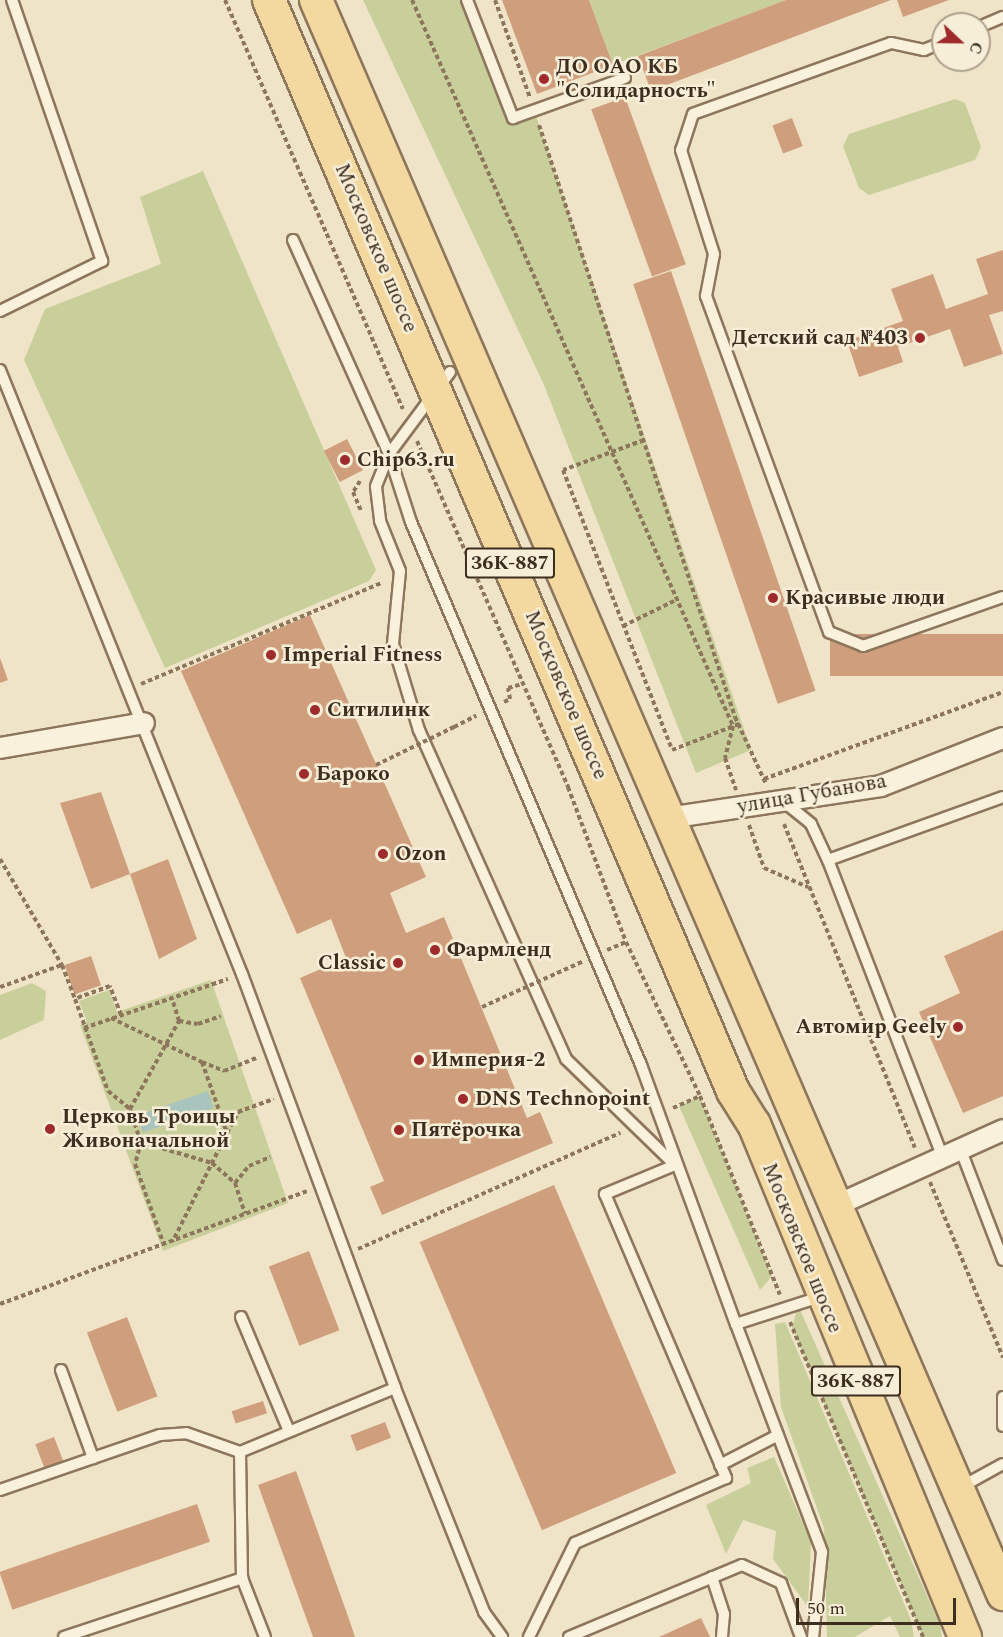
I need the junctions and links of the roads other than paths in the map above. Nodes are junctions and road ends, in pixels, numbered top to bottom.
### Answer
1 (12, 0) edge
2 (269, 0) edge
3 (291, 0) edge
4 (316, 0) edge
5 (467, 0) edge
6 (931, 47) edge
7 (625, 78) dead end
8 (293, 240) dead end
9 (0, 310) edge
10 (0, 369) edge
11 (444, 381) junction
12 (387, 449) junction
13 (1003, 597) edge
14 (144, 723) junction
15 (1003, 738) edge
16 (0, 748) edge
17 (1003, 797) edge
18 (778, 801) junction
19 (659, 820) junction
20 (828, 860) junction
21 (756, 1081) junction
22 (788, 1105) junction
23 (754, 1124) junction
24 (1003, 1130) edge
25 (960, 1148) junction
26 (942, 1156) junction
27 (675, 1165) junction
28 (837, 1205) junction
29 (1003, 1260) edge
30 (820, 1297) junction
31 (241, 1317) dead end
32 (736, 1324) junction
33 (61, 1370) dead end
34 (395, 1388) junction
35 (1003, 1397) edge
36 (1003, 1426) edge
37 (289, 1431) junction
38 (778, 1435) junction
39 (240, 1452) junction
40 (93, 1458) junction
41 (1003, 1464) edge
42 (720, 1465) junction
43 (958, 1489) junction
44 (0, 1490) edge
45 (712, 1577) junction
46 (242, 1578) junction
47 (1003, 1594) edge
48 (588, 1629) junction
49 (64, 1637) edge
50 (265, 1637) edge
51 (502, 1637) edge
52 (529, 1637) edge
53 (569, 1637) edge
54 (597, 1637) edge
55 (722, 1637) edge
56 (801, 1637) edge
57 (813, 1637) edge
58 (965, 1637) edge

1 - 9 lane
2 - 11 main road, Московское шоссе / 36К-887
3 - 11 main road, Московское шоссе / 36К-887
4 - 19 main road, Московское шоссе / 36К-887
5 - 7 lane
6 - 13 lane
8 - 12 lane
10 - 14 lane
11 - 12 lane
11 - 19 main road, Московское шоссе / 36К-887
11 - 23 main road, Московское шоссе / 36К-887
12 - 27 lane
12 - 27 lane
14 - 16 street
14 - 34 lane
15 - 18 street, улица Губанова
17 - 20 lane
18 - 19 street, улица Губанова
18 - 20 lane
19 - 21 main road, Московское шоссе / 36К-887
19 - 22 main road, Московское шоссе / 36К-887
20 - 26 lane
21 - 22 main road, Московское шоссе / 36К-887
21 - 23 main road, Московское шоссе / 36К-887
22 - 28 main road, Московское шоссе / 36К-887
23 - 30 main road, Московское шоссе / 36К-887
24 - 25 street
25 - 26 street
25 - 29 lane
26 - 28 street
27 - 32 lane
27 - 42 lane
28 - 43 main road, Московское шоссе / 36К-887
30 - 32 lane
30 - 58 main road, Московское шоссе / 36К-887
31 - 37 lane
32 - 38 lane
33 - 40 lane
34 - 37 lane
34 - 51 lane
35 - 36 lane
37 - 39 lane
38 - 42 lane
38 - 57 lane
39 - 40 lane
39 - 46 lane
40 - 44 lane
41 - 43 lane
42 - 52 lane
43 - 47 main road, Московское шоссе / 36К-887
45 - 48 lane
45 - 55 lane
45 - 56 lane
46 - 49 lane
46 - 50 lane
48 - 53 lane
48 - 54 lane

